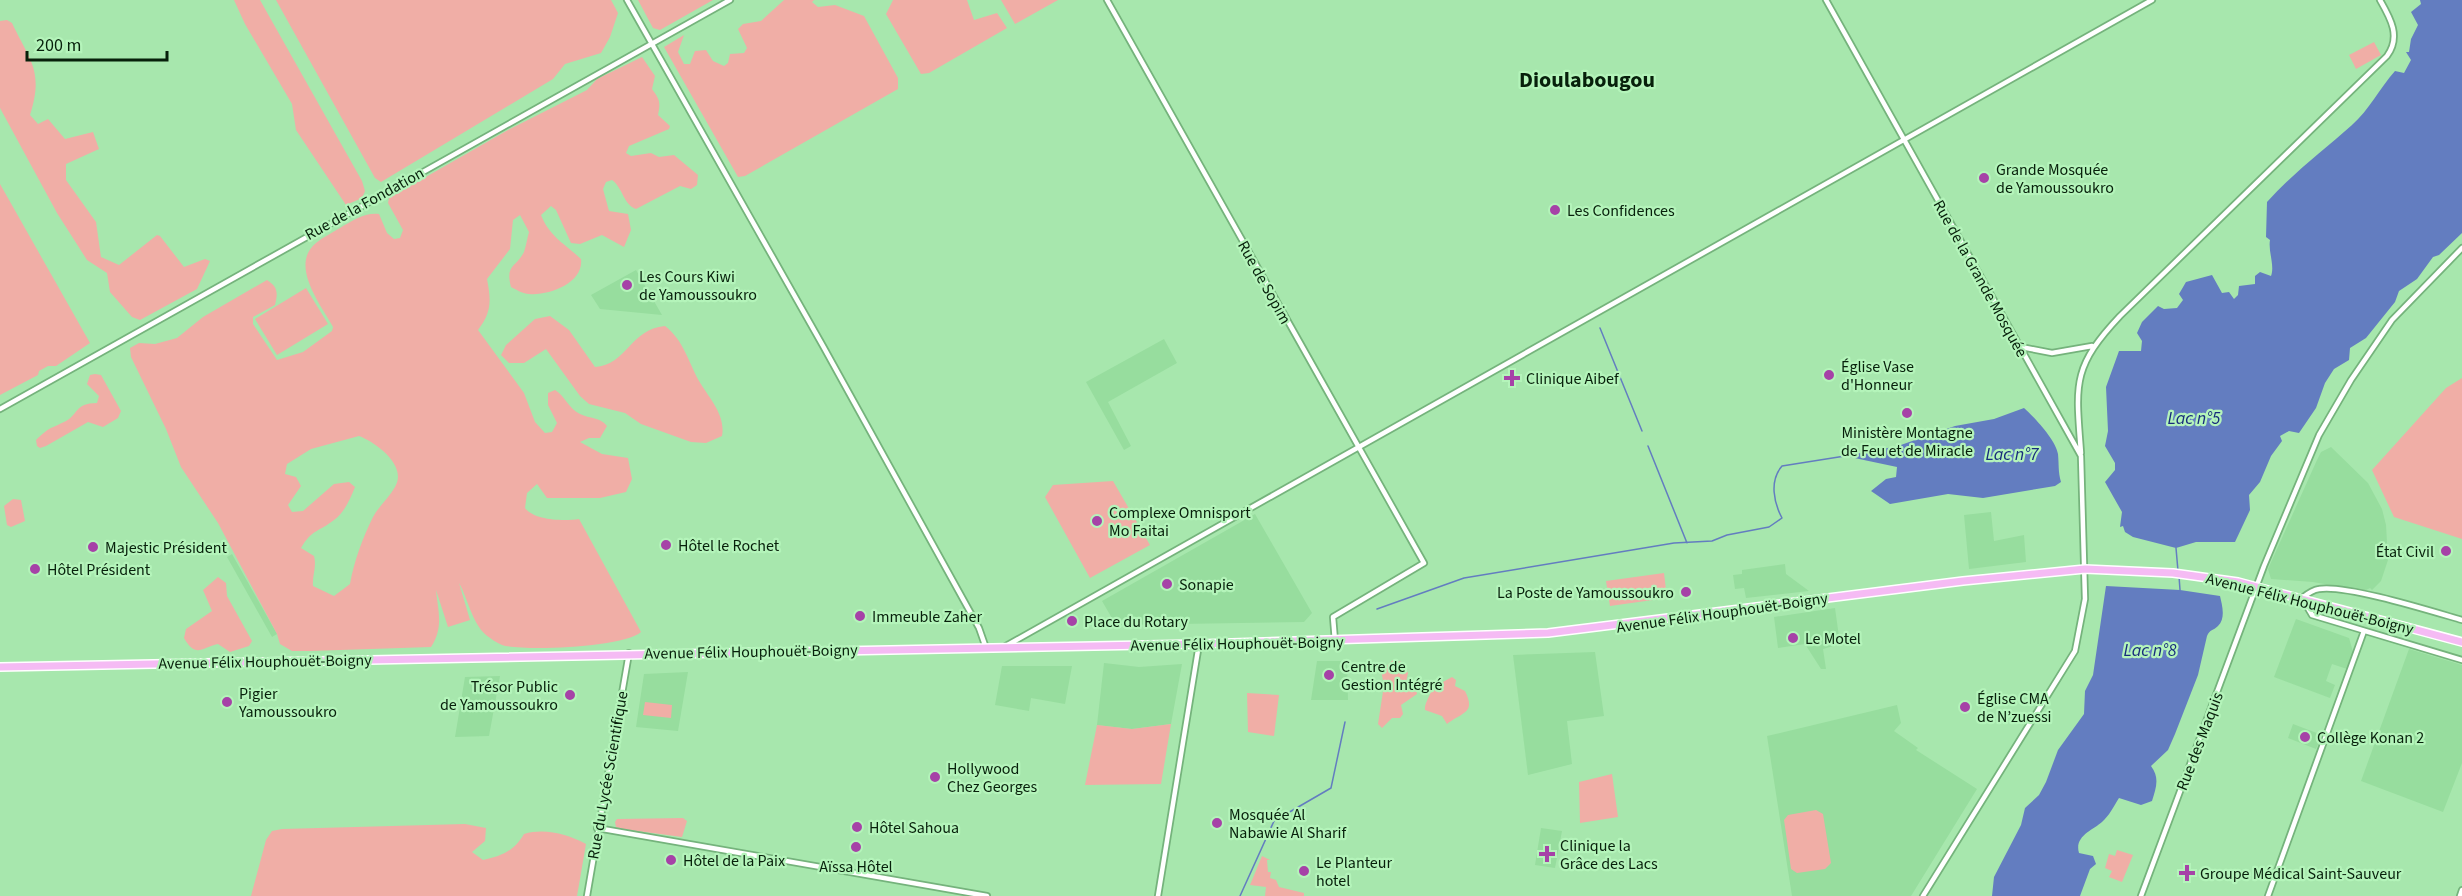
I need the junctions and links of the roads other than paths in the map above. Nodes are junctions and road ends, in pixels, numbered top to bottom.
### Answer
1 (627, 0) edge
2 (730, 0) edge
3 (1107, 0) edge
4 (1826, 0) edge
5 (2152, 0) edge
6 (2380, 0) edge
7 (651, 43) junction
8 (1905, 139) junction
9 (2462, 248) edge
10 (2092, 346) junction
11 (2020, 347) junction
12 (0, 409) edge
13 (1359, 447) junction
14 (2081, 456) junction
15 (2085, 569) junction
16 (2257, 586) junction
17 (2302, 598) junction
18 (2462, 621) edge
19 (2364, 631) junction
20 (1335, 641) junction
21 (2462, 642) edge
22 (1199, 644) junction
23 (1004, 647) junction
24 (986, 648) junction
25 (629, 653) junction
26 (2462, 660) edge
27 (0, 667) edge
28 (597, 828) junction
29 (2462, 890) edge
30 (587, 896) edge
31 (987, 896) edge
32 (1158, 896) edge
33 (1923, 896) edge
34 (2141, 896) edge
35 (2268, 896) edge
36 (2460, 896) edge

1 - 7 street
2 - 7 street, Rue de la Fondation
3 - 13 street, Rue de Sopim
4 - 8 street, Rue de la Grande Mosquée
5 - 8 street
6 - 10 street
7 - 12 street, Rue de la Fondation
7 - 24 street
8 - 11 street, Rue de la Grande Mosquée
8 - 13 street
9 - 16 street, Rue des Maquis
10 - 11 street
10 - 14 street
11 - 14 street, Rue de la Grande Mosquée
13 - 20 street, Rue de Sopim
13 - 23 street
14 - 15 street, Rue de la Grande Mosquée
15 - 16 highway, Avenue Félix Houphouët-Boigny
15 - 20 highway, Avenue Félix Houphouët-Boigny
15 - 33 street, Rue de la Grande Mosquée
16 - 17 highway, Avenue Félix Houphouët-Boigny
16 - 34 street, Rue des Maquis
17 - 18 street
17 - 19 street
17 - 21 highway, Avenue Félix Houphouët-Boigny
19 - 26 street
19 - 35 street
20 - 22 highway, Avenue Félix Houphouët-Boigny
22 - 23 highway, Avenue Félix Houphouët-Boigny
22 - 32 street
23 - 24 highway, Avenue Félix Houphouët-Boigny
24 - 25 highway, Avenue Félix Houphouët-Boigny
25 - 27 highway, Avenue Félix Houphouët-Boigny
25 - 28 street, Rue du Lycée Scientifique
28 - 30 street, Rue du Lycée Scientifique
28 - 31 street
29 - 36 street

